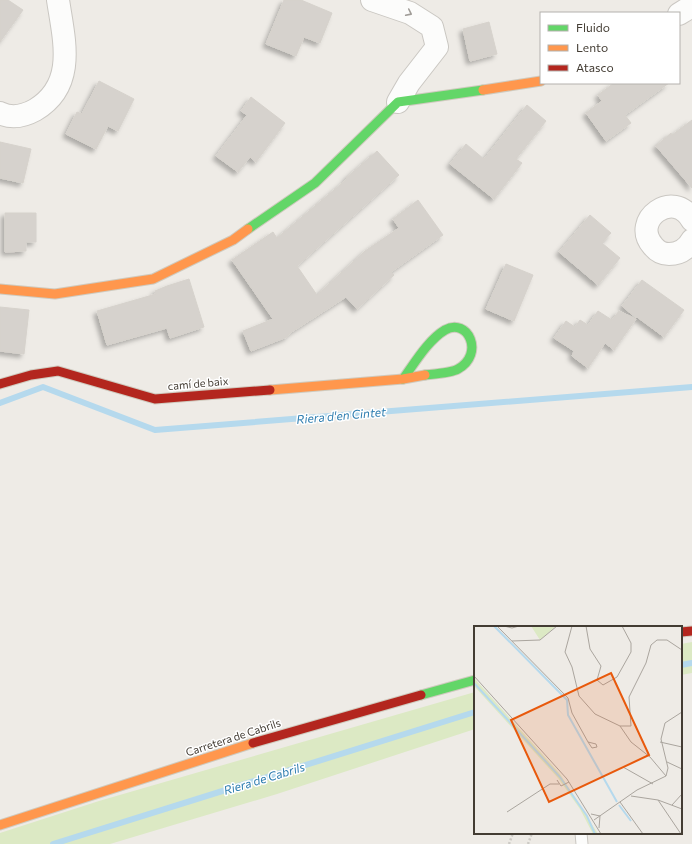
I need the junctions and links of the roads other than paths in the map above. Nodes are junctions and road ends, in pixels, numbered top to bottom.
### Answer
1 (58, 0) edge
2 (372, 0) edge
3 (692, 6) edge
4 (680, 13) edge
5 (540, 81) edge
6 (398, 102) junction
7 (0, 113) edge
8 (692, 218) edge
9 (692, 240) edge
10 (0, 289) edge
11 (403, 379) junction
12 (0, 384) edge
13 (692, 631) edge
14 (682, 632) edge
15 (474, 680) edge
16 (0, 825) edge
17 (581, 834) edge
18 (582, 844) edge

1 - 7 street
2 -> 6 street
3 - 4 street
5 - 6 street
6 - 10 street
8 - 9 street
11 - 11 street, camí de baix
11 - 12 street, camí de baix
13 - 14 street
15 - 16 street, Carretera de Cabrils
17 - 18 lane

